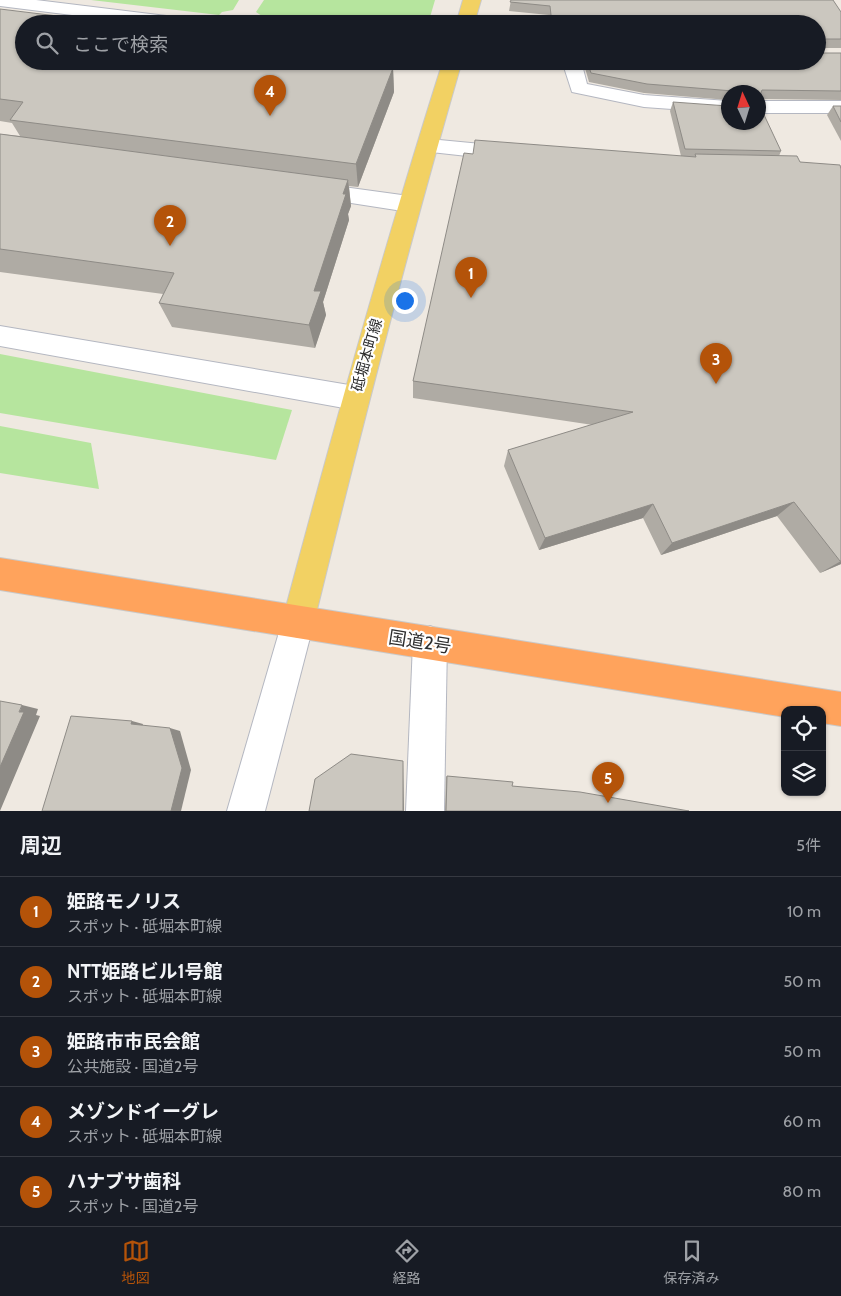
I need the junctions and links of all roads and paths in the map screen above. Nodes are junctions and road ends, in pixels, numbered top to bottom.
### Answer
1 (472, 0) edge
2 (0, 1) edge
3 (116, 15) edge
4 (468, 15) edge
5 (450, 70) edge
6 (574, 70) edge
7 (721, 107) edge
8 (766, 107) edge
9 (841, 107) edge
10 (429, 146) junction
11 (528, 156) edge
12 (297, 189) edge
13 (409, 204) junction
14 (0, 336) edge
15 (355, 398) junction
16 (0, 574) edge
17 (298, 622) junction
18 (430, 643) junction
19 (841, 709) edge
20 (246, 811) edge
21 (425, 811) edge

1 - 4 main road
2 - 3 street
5 - 10 main road, 砥堀本町線
6 - 7 street
8 - 9 street
10 - 11 street
10 - 13 main road, 砥堀本町線
12 - 13 street
13 - 15 main road, 砥堀本町線
14 - 15 street
15 - 17 main road, 砥堀本町線
16 - 17 highway, 国道2号
17 - 18 highway, 国道2号
17 - 20 street
18 - 19 highway, 国道2号
18 - 21 street

